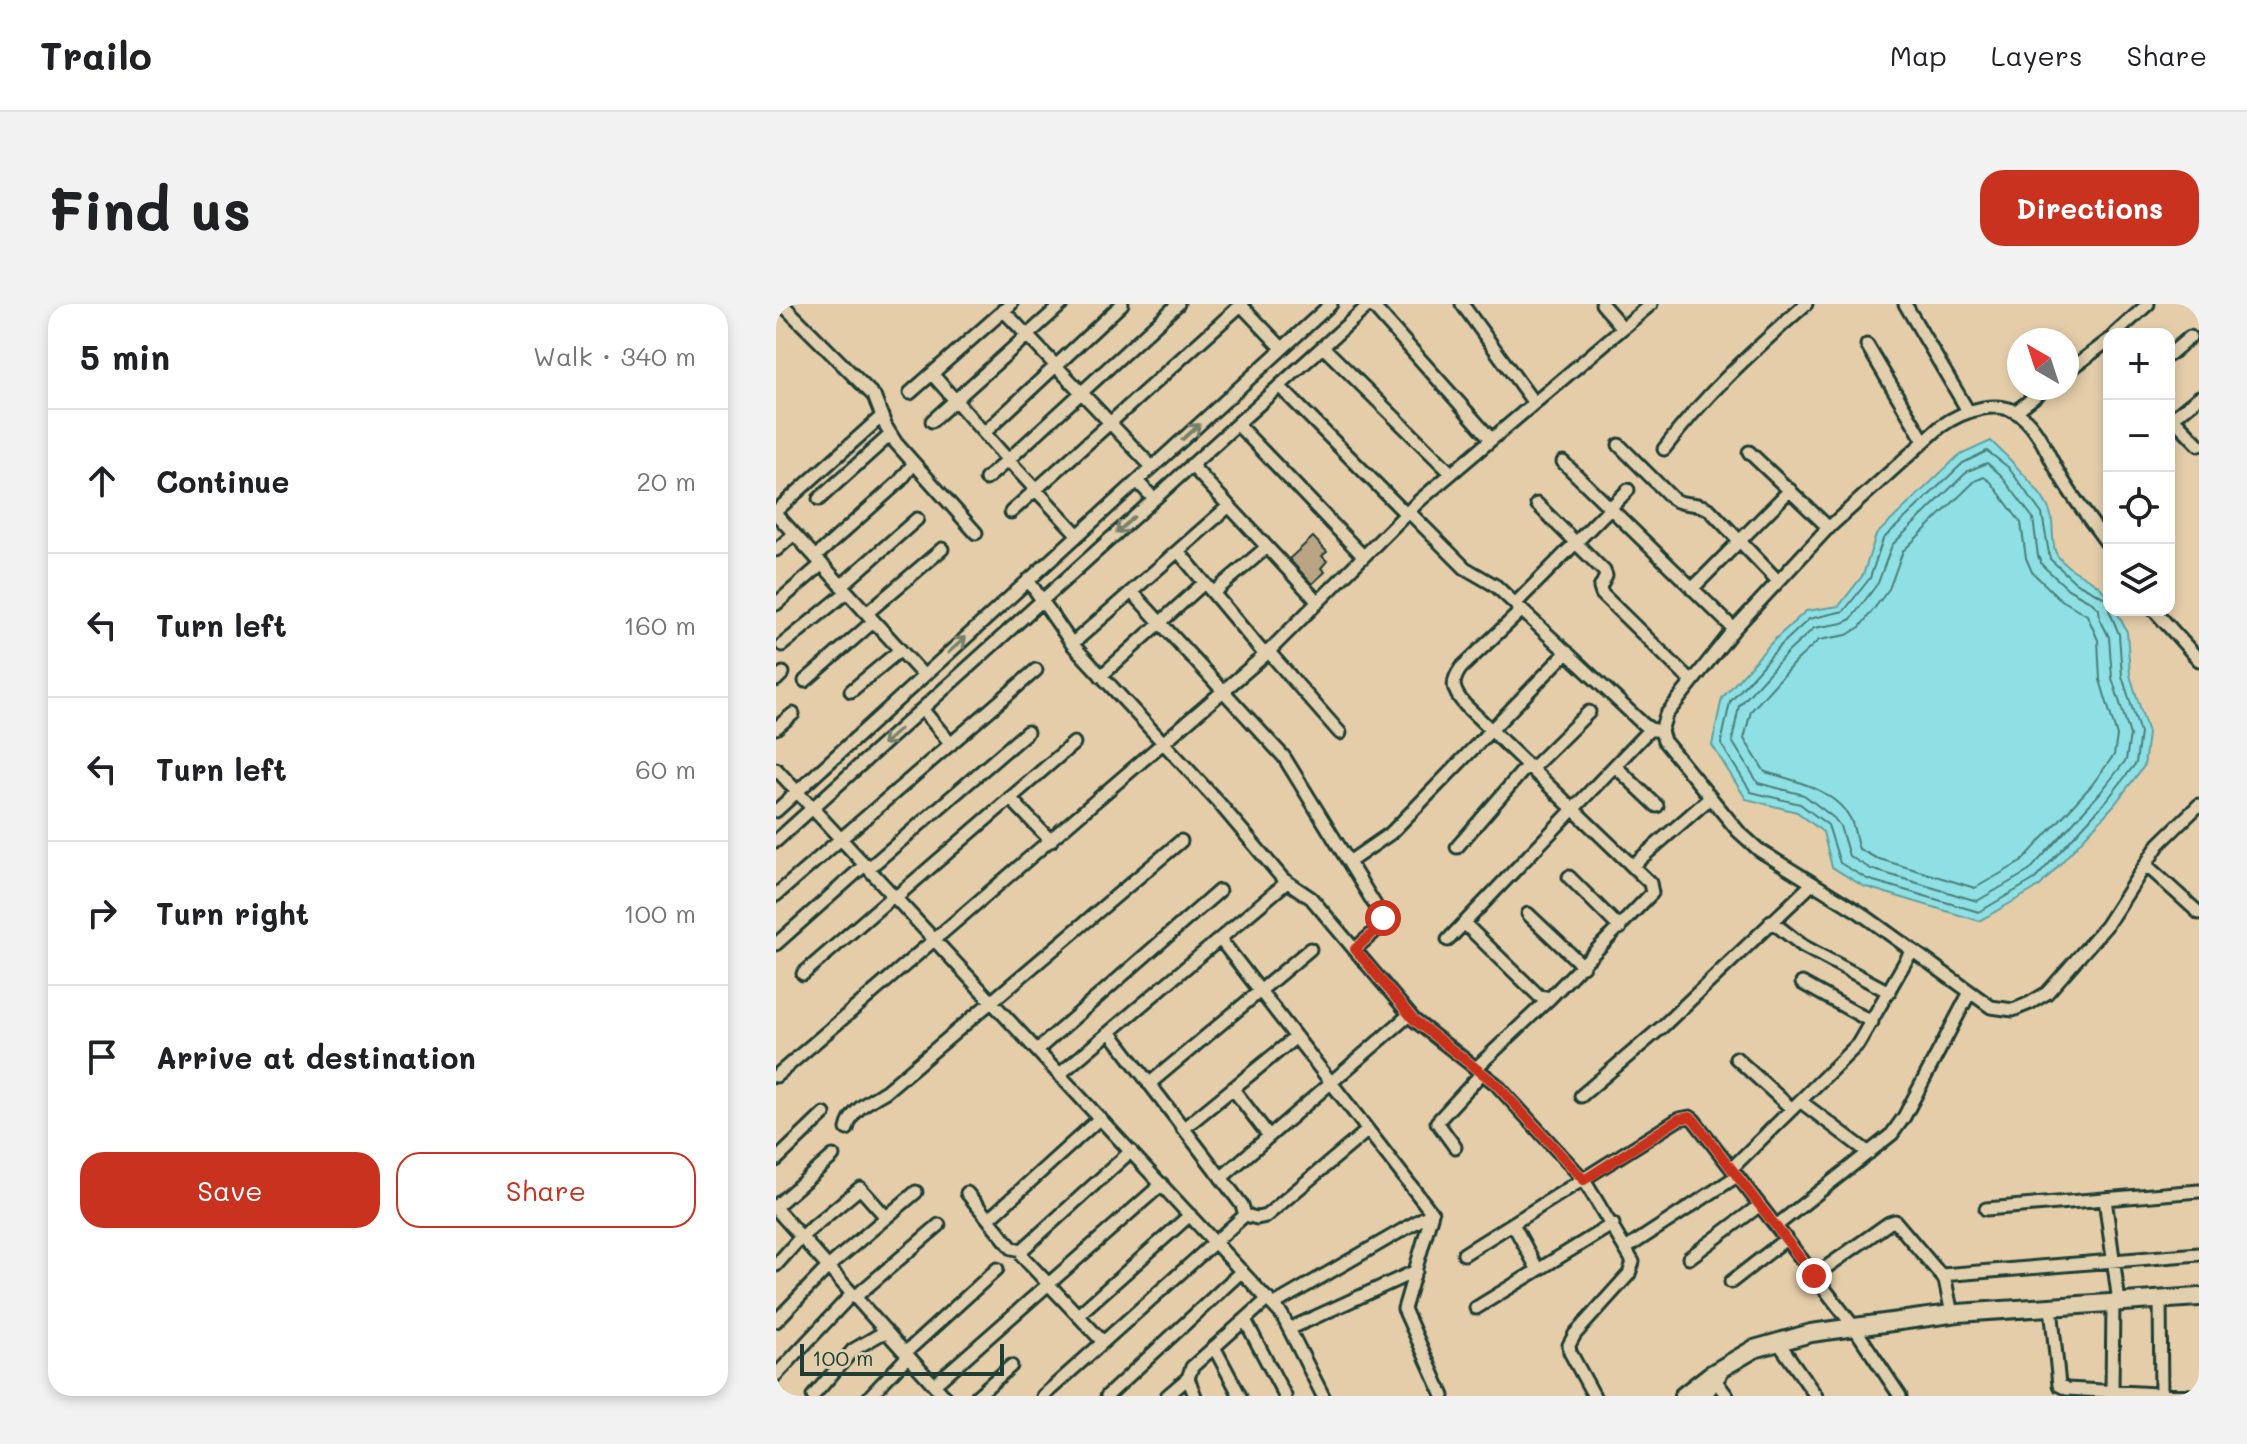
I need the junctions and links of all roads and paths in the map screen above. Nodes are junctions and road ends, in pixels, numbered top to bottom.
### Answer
1 (782, 304) edge
2 (1062, 304) edge
3 (1122, 304) edge
4 (1178, 304) edge
5 (1241, 304) edge
6 (1331, 304) edge
7 (1371, 304) edge
8 (1462, 304) edge
9 (1602, 304) edge
10 (1651, 304) edge
11 (1806, 304) edge
12 (1905, 304) edge
13 (2148, 304) edge
14 (1007, 307) edge
15 (1623, 328) junction
16 (2122, 328) edge
17 (1027, 335) junction
18 (2190, 337) dead end
19 (1867, 345) dead end
20 (1323, 347) junction
21 (1282, 348) junction
22 (2103, 348) edge
23 (2175, 350) edge
24 (2079, 364) edge
25 (1057, 365) junction
26 (933, 375) junction
27 (1279, 386) junction
28 (1082, 392) junction
29 (910, 393) dead end
30 (2199, 397) edge
31 (956, 399) junction
32 (2030, 400) edge
33 (1534, 403) junction
34 (1968, 411) junction
35 (2015, 412) junction
36 (2175, 413) edge
37 (882, 416) junction
38 (2175, 420) edge
39 (932, 421) dead end
40 (1111, 424) junction
41 (1237, 424) junction
42 (984, 433) junction
43 (890, 435) junction
44 (2196, 438) edge
45 (1491, 439) junction
46 (1924, 441) junction
47 (1619, 445) dead end
48 (1664, 449) dead end
49 (1749, 452) dead end
50 (1008, 460) junction
51 (1563, 462) dead end
52 (914, 463) junction
53 (1191, 465) junction
54 (1152, 467) junction
55 (1451, 473) junction
56 (986, 479) dead end
57 (1137, 481) junction
58 (1038, 490) junction
59 (1628, 490) dead end
60 (1790, 490) junction
61 (819, 499) dead end
62 (1154, 499) junction
63 (1537, 504) dead end
64 (1229, 506) junction
65 (1610, 509) junction
66 (1011, 512) dead end
67 (1407, 512) junction
68 (776, 513) edge
69 (917, 519) dead end
70 (1829, 528) junction
71 (976, 533) dead end
72 (794, 534) junction
73 (1078, 535) junction
74 (1740, 542) junction
75 (1576, 543) junction
76 (2108, 544) edge
77 (1267, 547) junction
78 (942, 549) dead end
79 (776, 550) edge
80 (1178, 551) junction
81 (1363, 556) junction
82 (818, 560) junction
83 (1028, 580) junction
84 (1778, 581) junction
85 (1204, 583) junction
86 (844, 589) junction
87 (1692, 589) junction
88 (1132, 592) junction
89 (1213, 593) junction
90 (1042, 601) junction
91 (1318, 602) junction
92 (776, 604) edge
93 (1518, 607) junction
94 (2159, 616) edge
95 (870, 617) junction
96 (1160, 622) junction
97 (1734, 629) junction
98 (1072, 644) junction
99 (782, 645) dead end
100 (900, 650) junction
101 (1567, 652) junction
102 (1266, 653) junction
103 (2199, 660) edge
104 (1036, 670) dead end
105 (924, 676) junction
106 (1101, 676) junction
107 (805, 681) dead end
108 (1692, 682) junction
109 (851, 691) dead end
110 (1223, 691) junction
111 (922, 709) junction
112 (1589, 712) dead end
113 (793, 714) dead end
114 (776, 728) edge
115 (1490, 730) junction
116 (1656, 730) junction
117 (1027, 732) dead end
118 (1340, 733) dead end
119 (1164, 742) junction
120 (1074, 743) dead end
121 (951, 744) junction
122 (1615, 766) junction
123 (1529, 768) junction
124 (776, 769) edge
125 (797, 791) junction
126 (1010, 798) junction
127 (1710, 798) junction
128 (2199, 805) edge
129 (1657, 806) dead end
130 (813, 807) junction
131 (1573, 810) junction
132 (776, 811) edge
133 (842, 838) junction
134 (776, 841) edge
135 (1051, 841) junction
136 (1181, 841) dead end
137 (1457, 847) dead end
138 (1349, 862) junction
139 (2146, 865) junction
140 (868, 866) junction
141 (1632, 866) junction
142 (1569, 877) dead end
143 (1287, 882) junction
144 (1812, 884) junction
145 (1219, 891) dead end
146 (776, 895) edge
147 (895, 896) junction
148 (2199, 913) edge
149 (1528, 914) dead end
150 (1771, 921) junction
151 (1464, 923) junction
152 (1620, 928) junction
153 (1220, 939) junction
154 (936, 940) junction
155 (1448, 940) dead end
156 (776, 944) edge
157 (1310, 949) dead end
158 (1355, 949) junction
159 (1912, 950) junction
160 (1583, 966) junction
161 (803, 974) dead end
162 (1802, 983) dead end
163 (1260, 991) junction
164 (1889, 992) junction
165 (1970, 992) junction
166 (1550, 998) junction
167 (992, 1001) junction
168 (1409, 1015) junction
169 (1872, 1022) junction
170 (1110, 1032) junction
171 (1296, 1037) junction
172 (1037, 1050) junction
173 (1736, 1058) dead end
174 (776, 1059) edge
175 (1479, 1071) junction
176 (780, 1073) edge
177 (1060, 1074) junction
178 (1331, 1082) junction
179 (1149, 1084) junction
180 (1233, 1089) junction
181 (1581, 1096) dead end
182 (1796, 1105) junction
183 (824, 1114) dead end
184 (1100, 1118) junction
185 (847, 1129) dead end
186 (1183, 1129) junction
187 (1368, 1130) junction
188 (1269, 1136) junction
189 (1455, 1147) dead end
190 (1131, 1151) junction
191 (1869, 1153) junction
192 (833, 1156) dead end
193 (776, 1160) edge
194 (1735, 1172) junction
195 (1221, 1178) junction
196 (1584, 1180) junction
197 (1162, 1184) junction
198 (2199, 1191) edge
199 (916, 1192) dead end
200 (967, 1193) dead end
201 (2105, 1199) junction
202 (1760, 1205) junction
203 (776, 1207) edge
204 (1986, 1209) dead end
205 (1432, 1213) junction
206 (1190, 1215) junction
207 (1245, 1215) junction
208 (886, 1217) junction
209 (990, 1218) junction
210 (1513, 1224) junction
211 (1613, 1224) junction
212 (939, 1225) dead end
213 (1776, 1226) junction
214 (801, 1237) junction
215 (1786, 1239) junction
216 (1215, 1242) junction
217 (1627, 1248) junction
218 (1022, 1250) junction
219 (1464, 1254) dead end
220 (2199, 1254) edge
221 (1689, 1258) dead end
222 (2115, 1262) junction
223 (776, 1265) edge
224 (828, 1267) junction
225 (997, 1269) dead end
226 (1538, 1270) junction
227 (1242, 1271) junction
228 (1416, 1271) junction
229 (1942, 1275) junction
230 (1814, 1276) junction
231 (1731, 1282) dead end
232 (1049, 1284) junction
233 (854, 1295) junction
234 (2199, 1297) edge
235 (2160, 1299) junction
236 (1270, 1302) junction
237 (2116, 1302) junction
238 (2051, 1307) junction
239 (1476, 1308) dead end
240 (1952, 1314) junction
241 (1078, 1315) junction
242 (1245, 1320) junction
243 (776, 1321) edge
244 (1854, 1327) junction
245 (1289, 1329) junction
246 (886, 1331) junction
247 (1103, 1342) junction
248 (1778, 1342) junction
249 (1214, 1347) junction
250 (907, 1355) junction
251 (1011, 1366) dead end
252 (1717, 1374) junction
253 (776, 1375) edge
254 (1188, 1378) junction
255 (934, 1385) junction
256 (2117, 1393) edge
257 (2161, 1394) edge
258 (813, 1396) edge
259 (870, 1396) edge
260 (944, 1396) edge
261 (977, 1396) edge
262 (1043, 1396) edge
263 (1107, 1396) edge
264 (1167, 1396) edge
265 (1195, 1396) edge
266 (1240, 1396) edge
267 (1285, 1396) edge
268 (1323, 1396) edge
269 (1443, 1396) edge
270 (1594, 1396) edge
271 (1683, 1396) edge
272 (1702, 1396) edge
273 (1727, 1396) edge
274 (1816, 1396) edge
275 (1900, 1396) edge
276 (2192, 1396) edge

1 - 37 street
2 - 17 street
3 - 25 street
4 - 28 street
5 - 21 street
5 - 40 street
6 - 21 street
7 - 20 street
7 - 45 street
8 - 33 street
9 - 15 street
10 - 15 street
11 - 48 street
12 - 34 street
13 - 16 street
14 - 17 street
14 - 26 street
15 - 33 street
17 - 25 street
17 - 31 street
18 - 23 street
19 - 46 street
20 - 27 street
20 - 55 street
54 -> 21 street
22 - 24 street
25 - 28 street
25 - 42 street
26 - 29 street
26 - 31 street
27 - 41 street
27 - 67 street
28 - 40 street
28 - 50 street
30 - 36 street
31 - 39 street
31 - 42 street
32 - 35 street
33 - 45 street
34 - 35 street
34 - 46 street
35 - 76 street
37 - 43 street
37 - 68 street
38 - 44 street
40 - 54 street
40 - 58 street
41 - 53 street
41 - 81 street
42 - 50 street
43 - 52 street
43 - 61 street
45 - 55 street
46 - 70 street
47 - 74 street
49 - 60 street
50 - 56 street
50 - 58 street
51 - 65 street
52 - 71 street
52 - 82 street
53 - 62 street
53 - 64 street
54 - 57 street
55 - 67 street
57 - 62 street
57 - 73 street
58 - 66 street
58 - 73 street
59 - 65 street
60 - 70 street
60 - 74 street
62 -> 90 street
63 - 75 street
64 - 77 street
64 - 80 street
65 - 75 street
65 - 87 street
67 - 81 street
67 - 93 street
68 - 72 street
69 - 86 street
70 - 84 street
72 - 79 street
72 - 82 street
73 - 83 street
74 - 84 street
74 - 87 street
75 - 93 street
75 - 108 street
77 - 89 street
77 - 91 street
78 - 95 street
80 - 85 street
80 - 88 street
81 - 91 street
82 - 86 street
82 - 92 street
83 - 90 street
105 -> 83 street
84 - 97 street
85 - 89 street
85 - 96 street
86 - 95 street
86 - 99 street
87 - 97 street
88 - 96 street
88 - 98 street
89 - 102 street
90 - 98 street
90 - 111 street
91 - 102 street
93 - 101 street
93 - 115 street
94 - 103 street
95 - 100 street
95 - 107 street
96 - 106 street
96 - 110 street
97 - 108 street
98 - 106 street
100 - 105 street
100 - 109 street
101 - 115 street
101 - 116 street
102 - 110 street
102 - 118 street
104 - 121 street
105 - 125 street
106 - 119 street
108 - 116 street
110 - 119 street
110 - 138 street
111 - 121 street
111 -> 130 street
112 - 123 street
113 - 114 street
115 - 123 street
115 - 138 street
116 - 122 street
116 - 127 street
117 - 140 street
119 - 135 street
119 - 143 street
120 - 126 street
121 - 133 street
122 - 129 street
122 - 131 street
123 - 131 street
123 - 137 street
124 - 125 street
125 - 130 street
125 - 132 street
126 - 135 street
126 - 147 street
127 - 141 street
127 - 144 street
128 - 139 street
130 - 133 street
130 - 134 street
131 - 141 street
131 - 151 street
133 - 140 street
133 - 146 street
135 - 154 street
136 - 167 street
138 - 158 street
139 - 148 street
139 - 165 street
140 - 147 street
140 - 156 street
141 - 152 street
142 - 152 street
143 - 153 street
143 - 158 street
144 - 150 street
144 - 159 street
145 - 172 street
147 - 154 street
147 - 161 street
149 - 160 street
150 - 164 street
150 - 181 street
151 - 155 street
151 - 166 street
152 - 160 street
153 - 163 street
153 - 170 street
154 - 167 street
154 - 176 street
157 - 163 street
158 - 168 street
159 - 164 street
159 - 165 street
160 - 166 street
162 - 169 street
163 - 171 street
163 - 179 street
164 - 169 street
165 - 191 street
166 - 175 street
167 - 172 street
167 - 185 street
168 - 175 street
168 - 178 street
169 - 182 street
170 - 177 street
170 - 179 street
171 - 178 street
171 - 180 street
172 - 177 street
173 - 182 street
174 - 176 street
175 - 189 street
175 - 196 street
177 - 184 street
178 - 187 street
178 - 188 street
179 - 186 street
180 - 186 street
180 - 188 street
182 - 191 street
182 - 194 street
183 - 193 street
184 - 190 street
184 - 209 street
186 - 195 street
187 - 205 street
187 - 207 street
188 - 195 street
190 - 197 street
190 - 218 street
191 - 213 street
192 - 203 street
194 - 196 street
194 - 202 street
194 - 217 street
195 - 207 street
196 - 210 street
196 - 211 street
197 - 206 street
197 - 232 street
198 - 201 street
199 - 208 street
200 - 209 street
201 - 204 street
201 - 222 street
202 - 213 street
202 - 221 street
203 - 214 street
205 - 228 street
205 - 236 street
206 - 216 street
206 - 241 street
207 - 216 street
208 - 214 street
208 - 224 street
209 - 218 street
210 - 219 street
210 - 226 street
211 - 217 street
211 - 226 street
212 - 233 street
213 - 215 street
214 - 223 street
214 - 224 street
215 - 230 street
215 - 231 street
216 - 227 street
216 - 247 street
217 - 270 street
218 - 232 street
220 - 222 street
222 - 229 street
222 - 237 street
224 - 233 street
224 - 243 street
225 - 250 street
226 - 239 street
227 - 236 street
227 - 263 street
228 - 245 street
228 - 269 street
229 - 230 street
229 - 240 street
230 - 244 street
232 - 241 street
232 - 255 street
233 - 246 street
233 - 253 street
234 - 235 street
235 - 237 street
235 - 257 street
236 - 242 street
236 - 245 street
237 - 238 street
237 - 256 street
238 - 240 street
238 - 256 street
240 - 244 street
241 - 247 street
242 - 249 street
242 - 267 street
244 - 248 street
244 - 275 street
245 - 268 street
246 - 250 street
246 - 258 street
247 - 262 street
248 - 252 street
248 - 274 street
249 - 254 street
249 - 266 street
250 - 255 street
250 - 259 street
251 - 261 street
252 - 271 street
252 - 272 street
252 - 273 street
254 - 264 street
254 - 265 street
255 - 260 street
256 - 257 street
257 - 276 street

